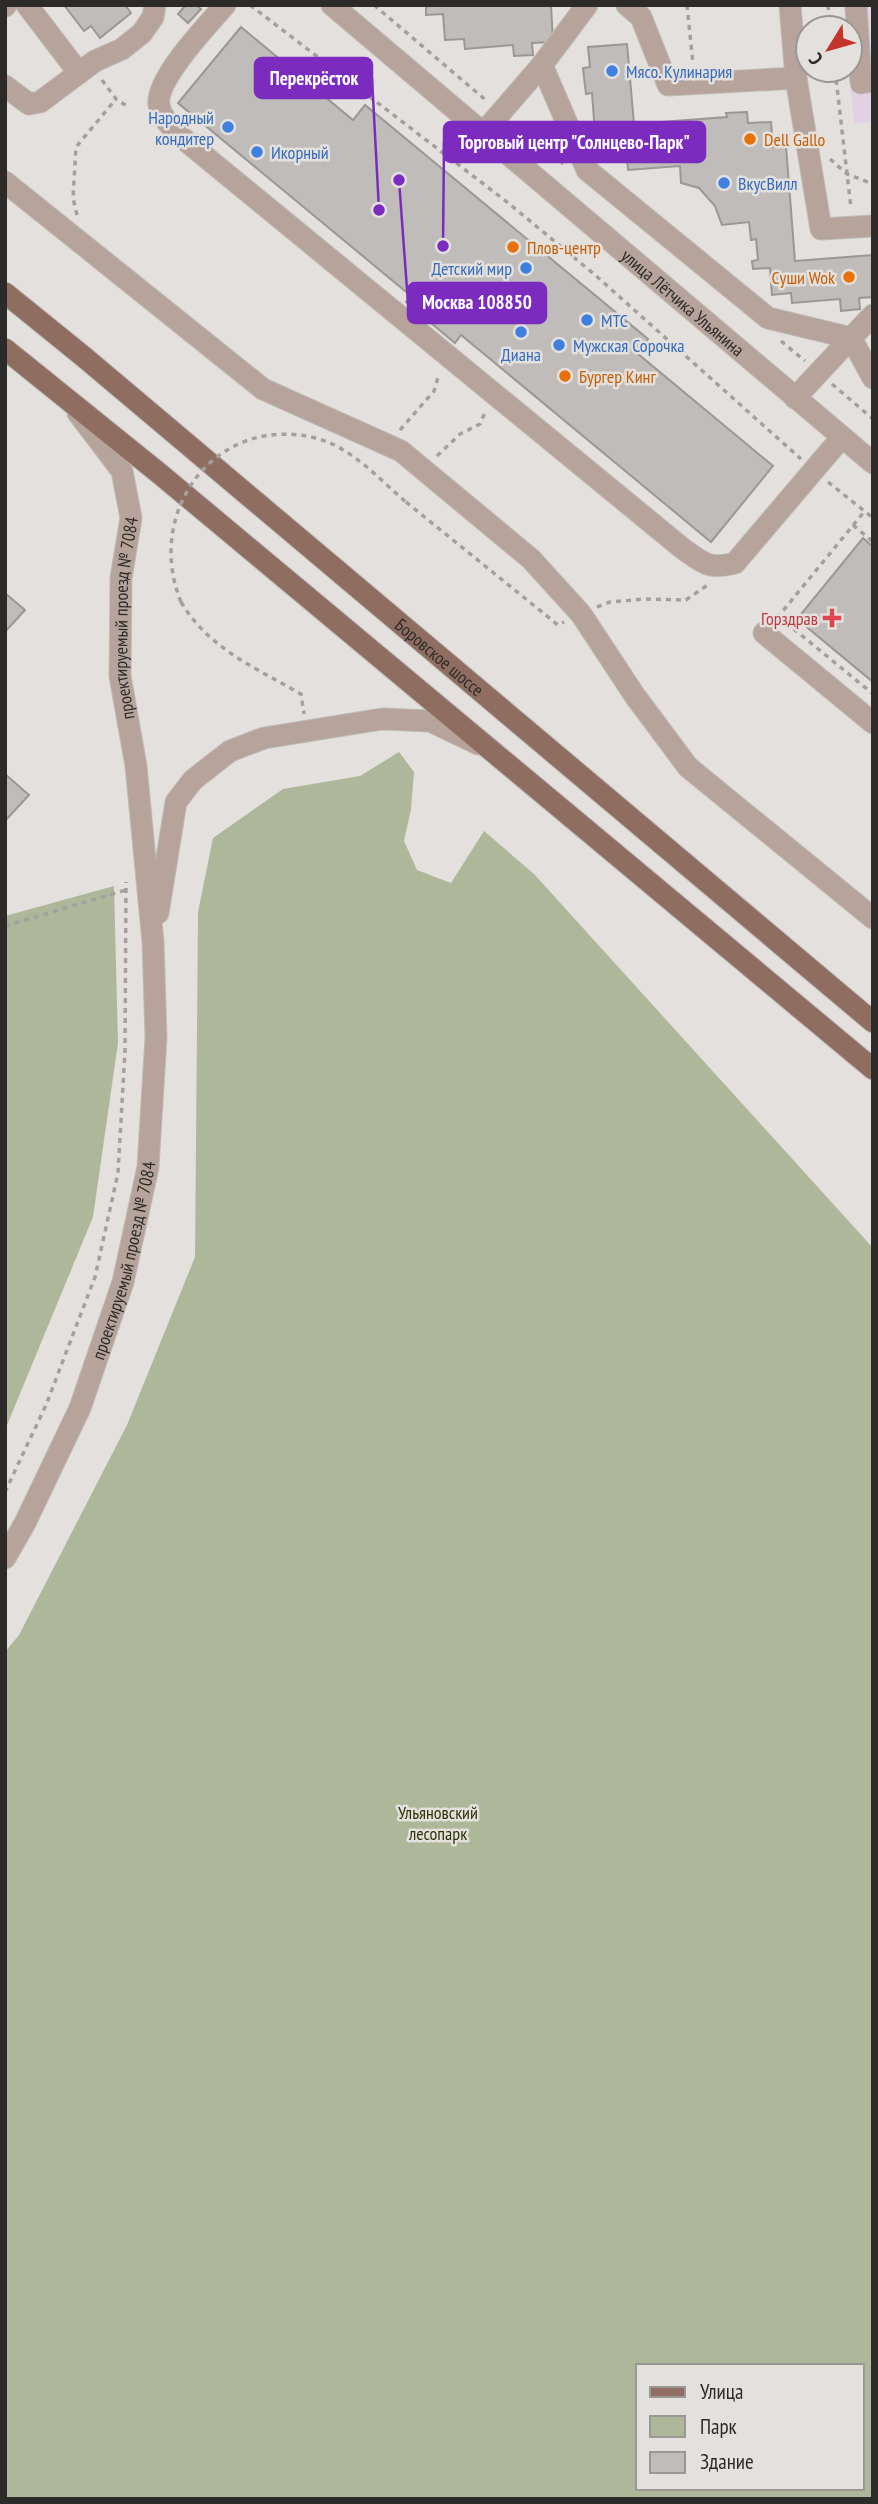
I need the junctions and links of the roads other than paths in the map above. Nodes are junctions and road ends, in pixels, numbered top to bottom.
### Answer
1 (27, 5) edge
2 (155, 5) edge
3 (225, 5) edge
4 (332, 5) edge
5 (587, 5) edge
6 (626, 5) edge
7 (790, 5) edge
8 (856, 5) edge
9 (794, 54) edge
10 (542, 65) junction
11 (84, 69) junction
12 (794, 78) edge
13 (873, 81) edge
14 (797, 84) edge
15 (5, 86) edge
16 (484, 132) junction
17 (5, 182) edge
18 (863, 226) edge
19 (5, 293) edge
20 (873, 315) edge
21 (851, 338) junction
22 (5, 349) edge
23 (873, 378) edge
24 (66, 397) junction
25 (795, 398) junction
26 (842, 437) junction
27 (873, 463) edge
28 (764, 633) road end
29 (873, 723) edge
30 (488, 749) junction
31 (873, 918) edge
32 (153, 942) junction
33 (873, 1022) edge
34 (873, 1069) edge
35 (5, 1558) edge

1 - 11 street
2 - 11 street
3 - 26 street
4 - 16 street, улица Лётчика Ульянина
5 - 10 street
6 - 12 street
7 - 9 street
8 - 13 street
10 - 16 street
10 - 21 street
11 - 15 street
14 - 18 street
16 - 25 street, улица Лётчика Ульянина
17 - 31 street
19 - 33 main road, Боровское шоссе
20 - 21 street
21 - 23 street
21 - 25 street
22 - 24 main road
24 - 30 main road
24 - 32 street, проектируемый проезд № 7084
25 - 26 street, улица Лётчика Ульянина
26 - 27 street, улица Лётчика Ульянина
28 - 29 street
30 - 32 street, проектируемый проезд № 7084
30 - 34 main road
32 - 35 street, проектируемый проезд № 7084

